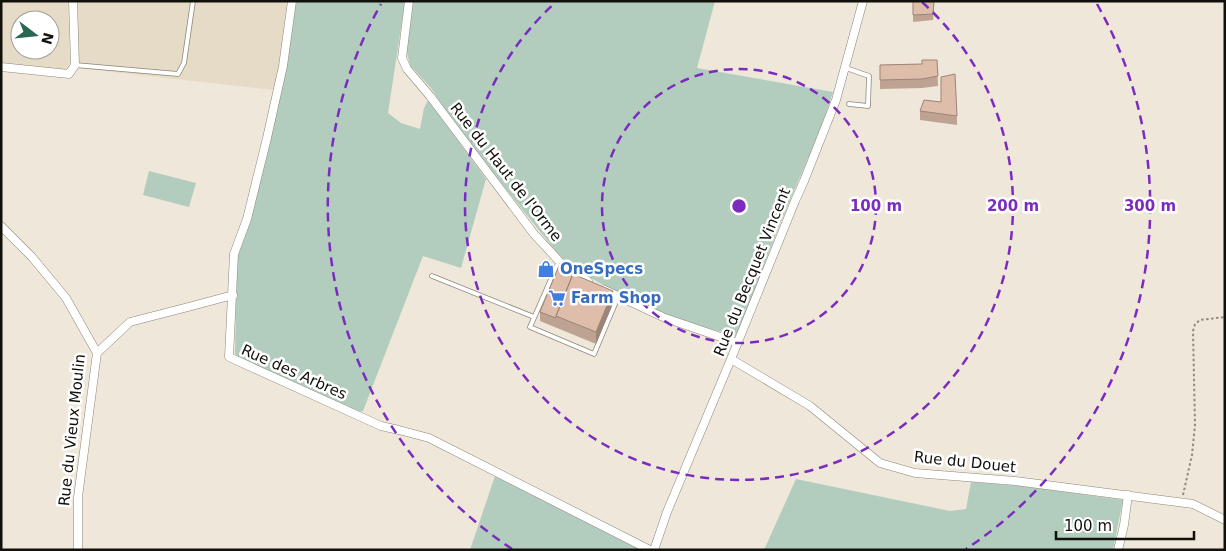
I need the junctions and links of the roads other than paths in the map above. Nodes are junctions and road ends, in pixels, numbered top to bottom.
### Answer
1 (73, 1) edge
2 (193, 1) edge
3 (292, 1) edge
4 (410, 1) edge
5 (863, 1) edge
6 (75, 65) junction
7 (1, 67) edge
8 (846, 68) junction
9 (849, 104) dead end
10 (1, 226) edge
11 (558, 261) junction
12 (432, 276) dead end
13 (233, 295) junction
14 (618, 297) junction
15 (534, 317) junction
16 (738, 343) junction
17 (97, 353) junction
18 (731, 359) junction
19 (1128, 495) junction
20 (1225, 520) edge
21 (78, 550) edge
22 (652, 550) edge
23 (1118, 550) edge

1 - 6 street
2 - 6 lane
3 - 13 street, Rue des Arbres
4 - 11 street, Rue du Haut de l'Orme
5 - 8 street, Rue du Becquet Vincent
6 - 7 street
8 - 9 lane
8 - 16 street, Rue du Becquet Vincent
10 - 17 street, Rue du Vieux Moulin
11 - 14 street, Rue du Haut de l'Orme
11 - 15 lane
12 - 15 lane
13 - 17 street
13 - 22 street, Rue des Arbres
14 - 15 lane
14 - 16 street, Rue du Haut de l'Orme
16 - 18 street, Rue du Becquet Vincent
17 - 21 street, Rue du Vieux Moulin
18 - 19 street, Rue du Douet
18 - 22 street, Rue du Becquet Vincent
19 - 20 street, Rue du Douet
19 - 23 street

